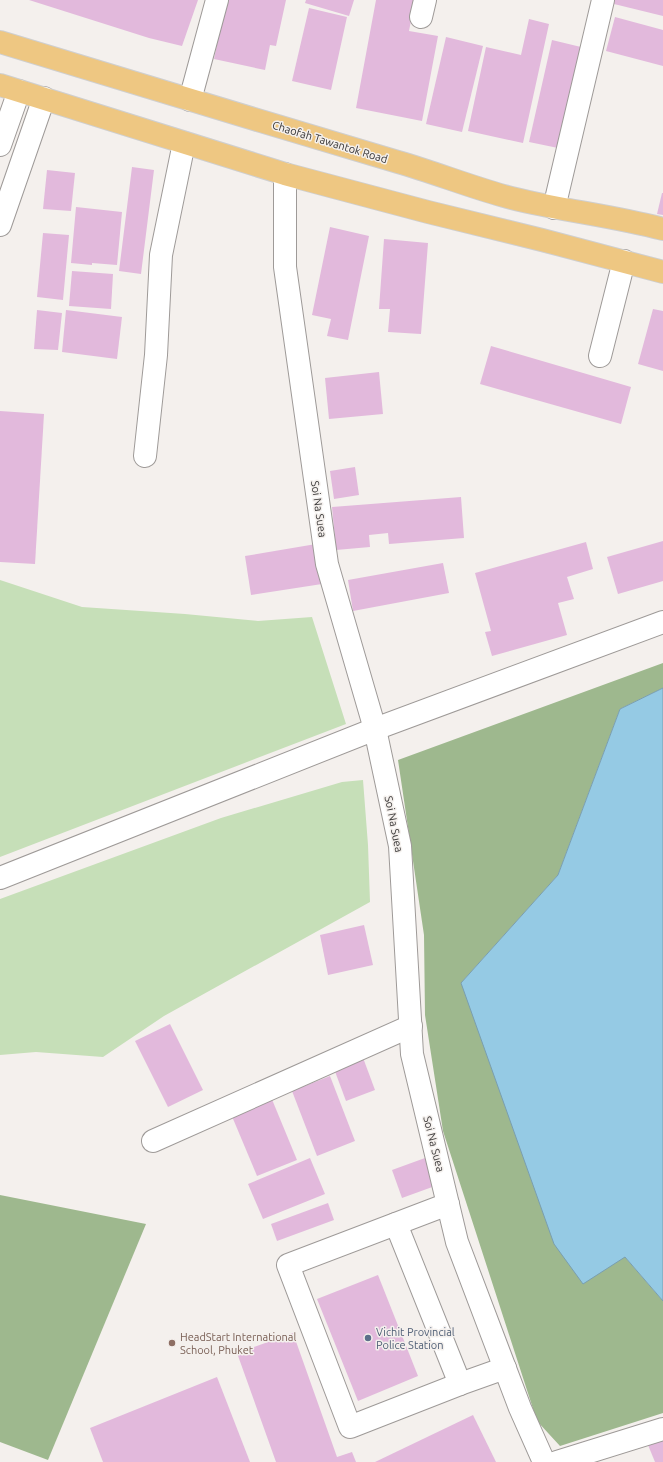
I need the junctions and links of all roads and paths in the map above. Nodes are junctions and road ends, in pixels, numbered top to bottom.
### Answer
1 (217, 0) edge
2 (603, 0) edge
3 (0, 42) edge
4 (10, 88) edge
5 (44, 98) junction
6 (190, 100) junction
7 (184, 143) junction
8 (0, 145) edge
9 (285, 174) junction
10 (554, 208) junction
11 (0, 225) edge
12 (663, 229) edge
13 (624, 262) junction
14 (663, 272) edge
15 (600, 356) dead end
16 (145, 456) dead end
17 (663, 622) edge
18 (375, 729) junction
19 (0, 878) edge
20 (411, 1026) junction
21 (153, 1141) dead end
22 (448, 1204) junction
23 (396, 1224) junction
24 (505, 1368) junction
25 (460, 1384) junction
26 (663, 1429) edge
27 (544, 1462) edge
28 (557, 1462) edge

1 - 6 street
2 - 10 street
3 - 6 main road, Chaofah Tawantok Road
4 - 5 main road
4 - 8 street
5 - 7 main road
5 - 11 street
6 - 10 main road, Chaofah Tawantok Road
7 - 9 main road
7 - 16 street
9 - 13 main road
9 - 18 street, Soi Na Suea
10 - 12 main road, Chaofah Tawantok Road
13 - 14 main road
13 - 15 street
17 - 18 street
18 - 19 street
18 - 20 street, Soi Na Suea
20 - 21 street
20 - 22 street, Soi Na Suea
22 - 23 street
22 - 24 street, Soi Na Suea
23 - 25 street
23 - 25 street
24 - 25 street
24 - 27 street, Soi Na Suea
26 - 28 street

